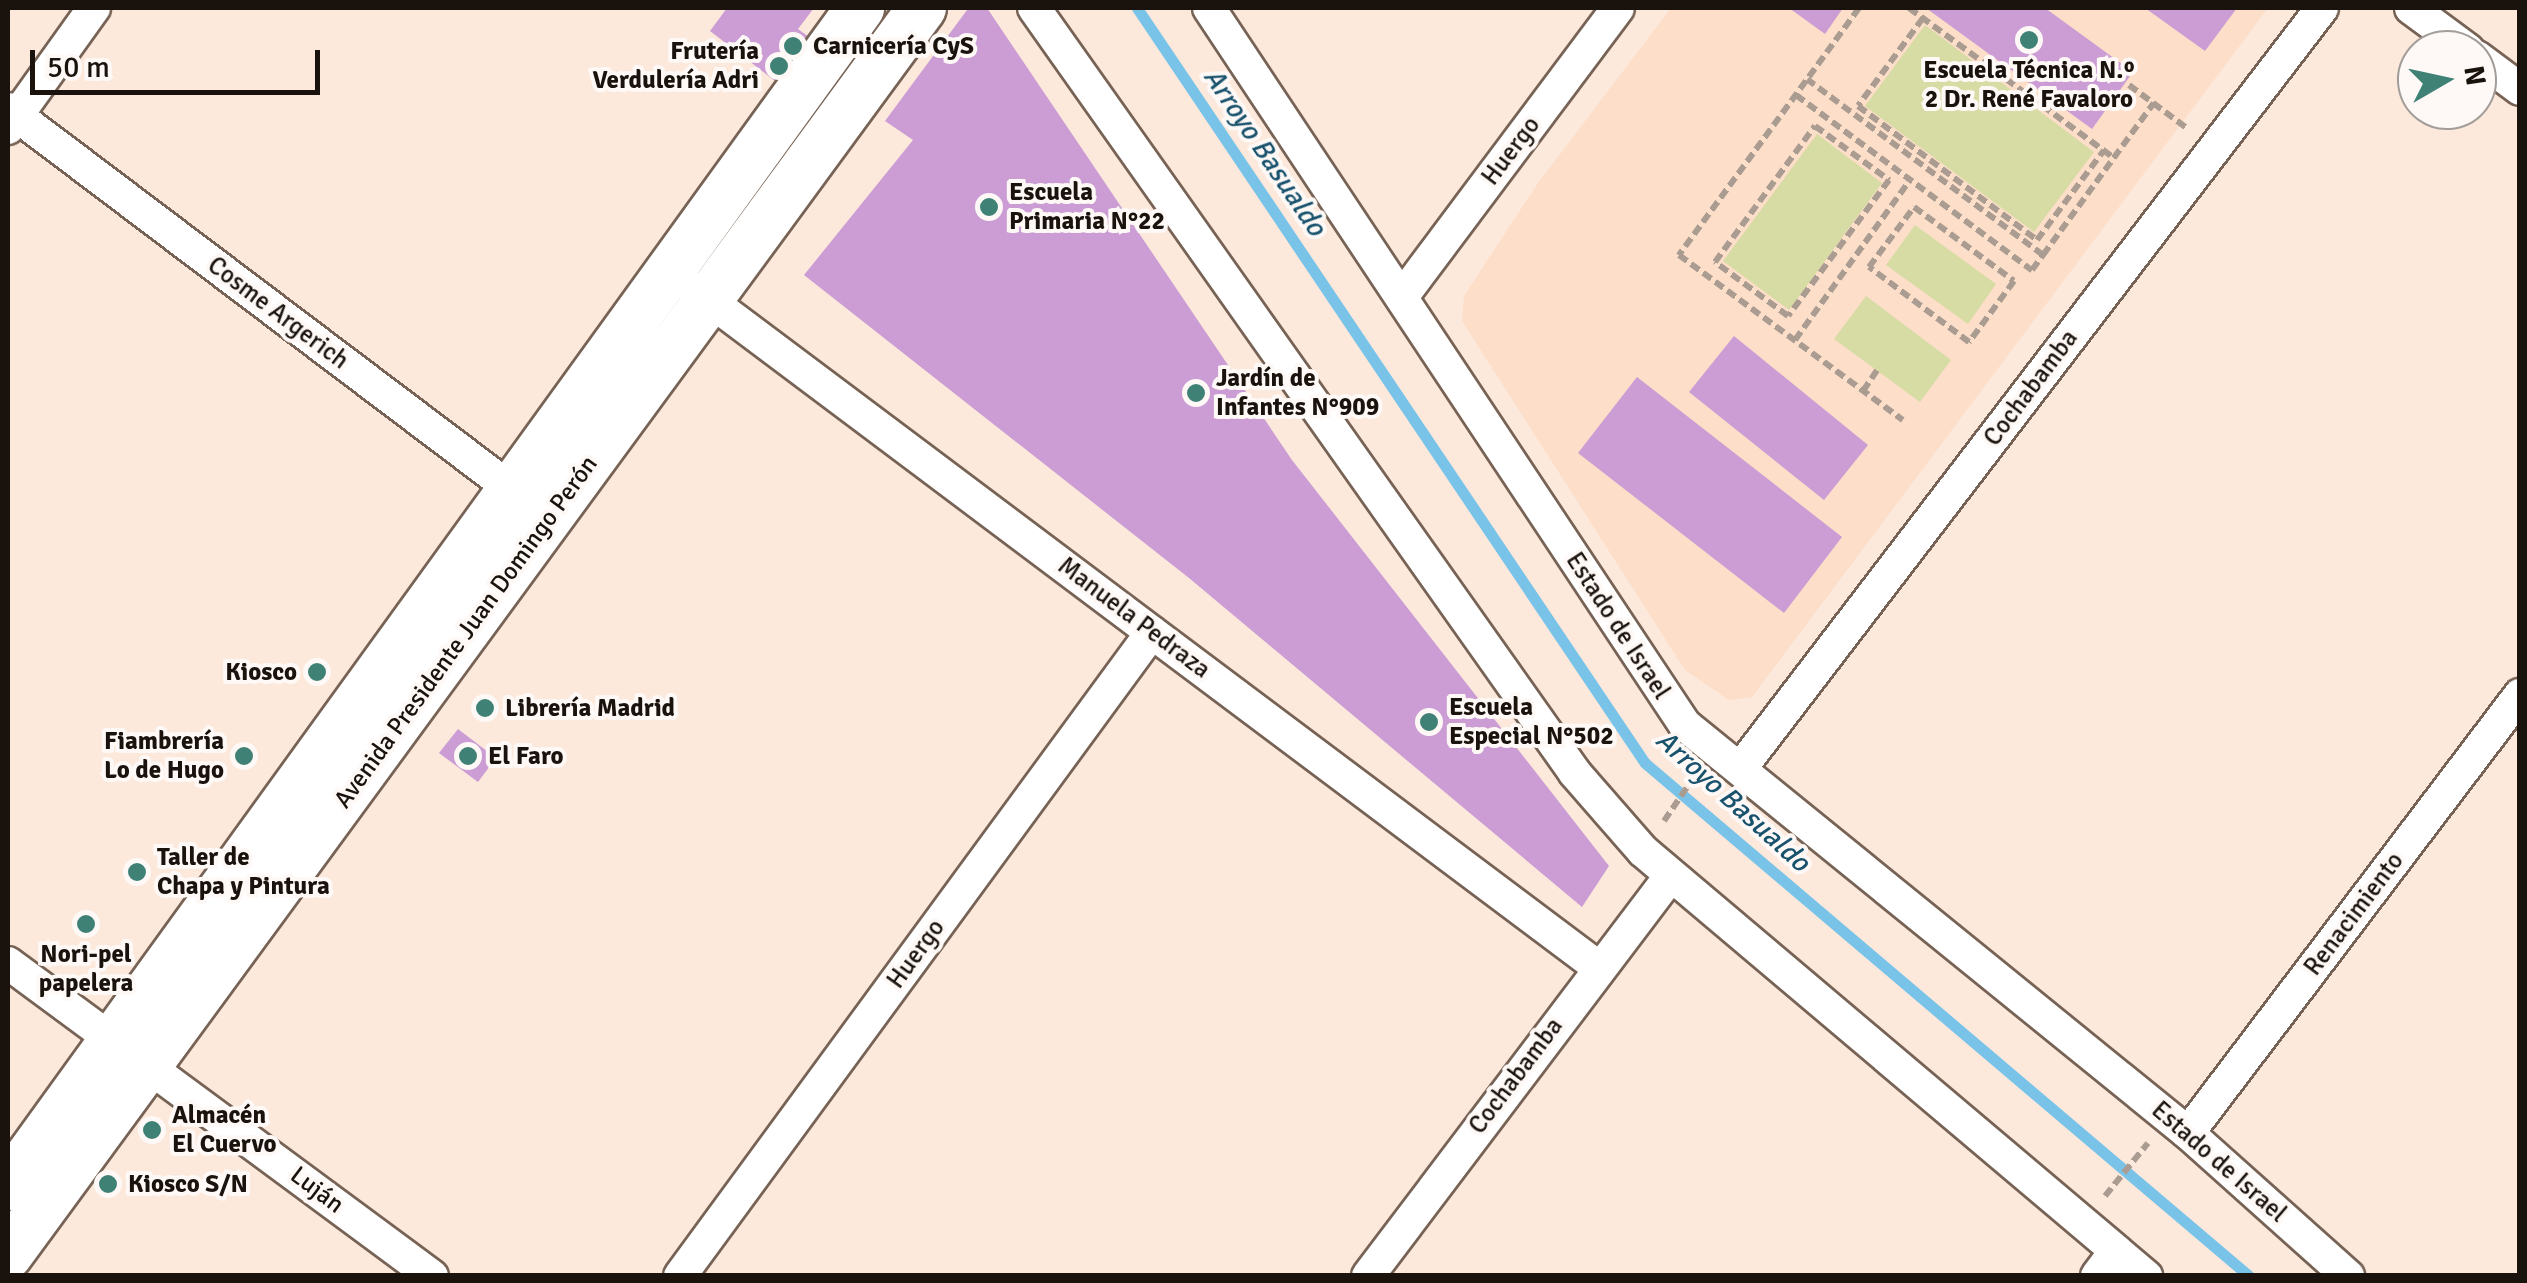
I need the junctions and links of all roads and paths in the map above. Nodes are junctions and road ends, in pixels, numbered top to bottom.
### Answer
1 (94, 8) edge
2 (860, 8) edge
3 (922, 8) edge
4 (1034, 8) edge
5 (1210, 8) edge
6 (1618, 8) edge
7 (1859, 8) edge
8 (1908, 8) edge
9 (2322, 8) edge
10 (2411, 8) edge
11 (1923, 18) junction
12 (2441, 30) edge
13 (2497, 72) edge
14 (1806, 80) junction
15 (2129, 85) dead end
16 (2520, 89) edge
17 (1796, 94) junction
18 (2154, 104) junction
19 (11, 118) edge
20 (1878, 127) junction
21 (2214, 149) junction
22 (2104, 150) junction
23 (2114, 158) junction
24 (1946, 178) junction
25 (1910, 180) junction
26 (1944, 206) junction
27 (1933, 221) junction
28 (1851, 232) junction
29 (1866, 242) junction
30 (2043, 255) junction
31 (669, 271) junction
32 (1404, 294) junction
33 (709, 300) junction
34 (1794, 340) junction
35 (1878, 370) dead end
36 (1863, 391) junction
37 (1903, 420) dead end
38 (511, 490) junction
39 (550, 518) junction
40 (1152, 632) junction
41 (2520, 695) edge
42 (1740, 769) junction
43 (1697, 773) dead end
44 (1667, 816) dead end
45 (1668, 880) junction
46 (8, 962) edge
47 (1598, 968) junction
48 (133, 1053) junction
49 (2188, 1133) junction
50 (2154, 1135) dead end
51 (8, 1186) edge
52 (2109, 1191) dead end
53 (8, 1255) edge
54 (2106, 1263) edge
55 (432, 1276) edge
56 (680, 1276) edge
57 (1368, 1276) edge
58 (2146, 1276) edge
59 (2348, 1276) edge

1 - 19 street
2 - 31 main road, Avenida Presidente Juan Domingo Perón
3 - 33 main road, Avenida Presidente Juan Domingo Perón
4 - 45 street
5 - 32 street, Estado de Israel
6 - 32 street, Huergo
7 - 14 path
8 - 11 path
9 - 21 street, Cochabamba
10 - 12 street
11 - 20 path
11 - 22 path
13 - 16 street
14 - 17 path
14 - 20 path
15 - 18 path
17 - 25 path
17 - 34 path
18 - 21 path
18 - 23 path
19 - 38 street, Cosme Argerich
20 - 24 path
21 - 42 street, Cochabamba
22 - 23 path
22 - 24 path
23 - 30 path
24 - 30 path
25 - 26 path
25 - 29 path
26 - 27 path
26 - 30 path
27 - 27 path
28 - 28 path
28 - 29 path
29 - 34 path
31 - 33 street, Manuela Pedraza
31 - 38 main road, Avenida Presidente Juan Domingo Perón
32 - 42 street, Estado de Israel
33 - 39 main road, Avenida Presidente Juan Domingo Perón
33 - 40 street, Manuela Pedraza
34 - 36 path
35 - 36 path
36 - 37 path
38 - 39 street, Cosme Argerich
38 - 48 main road, Avenida Presidente Juan Domingo Perón
39 - 48 main road, Avenida Presidente Juan Domingo Perón
40 - 47 street, Manuela Pedraza
40 - 56 street, Huergo
41 - 49 street, Renacimiento
42 - 49 street, Estado de Israel
43 - 44 path
45 - 47 street, Cochabamba
45 - 54 street
46 - 48 street, Luján
47 - 57 street, Cochabamba
48 - 51 main road, Avenida Presidente Juan Domingo Perón
48 - 53 main road, Avenida Presidente Juan Domingo Perón
48 - 55 street, Luján
49 - 59 street, Estado de Israel
50 - 52 path
54 - 58 street

